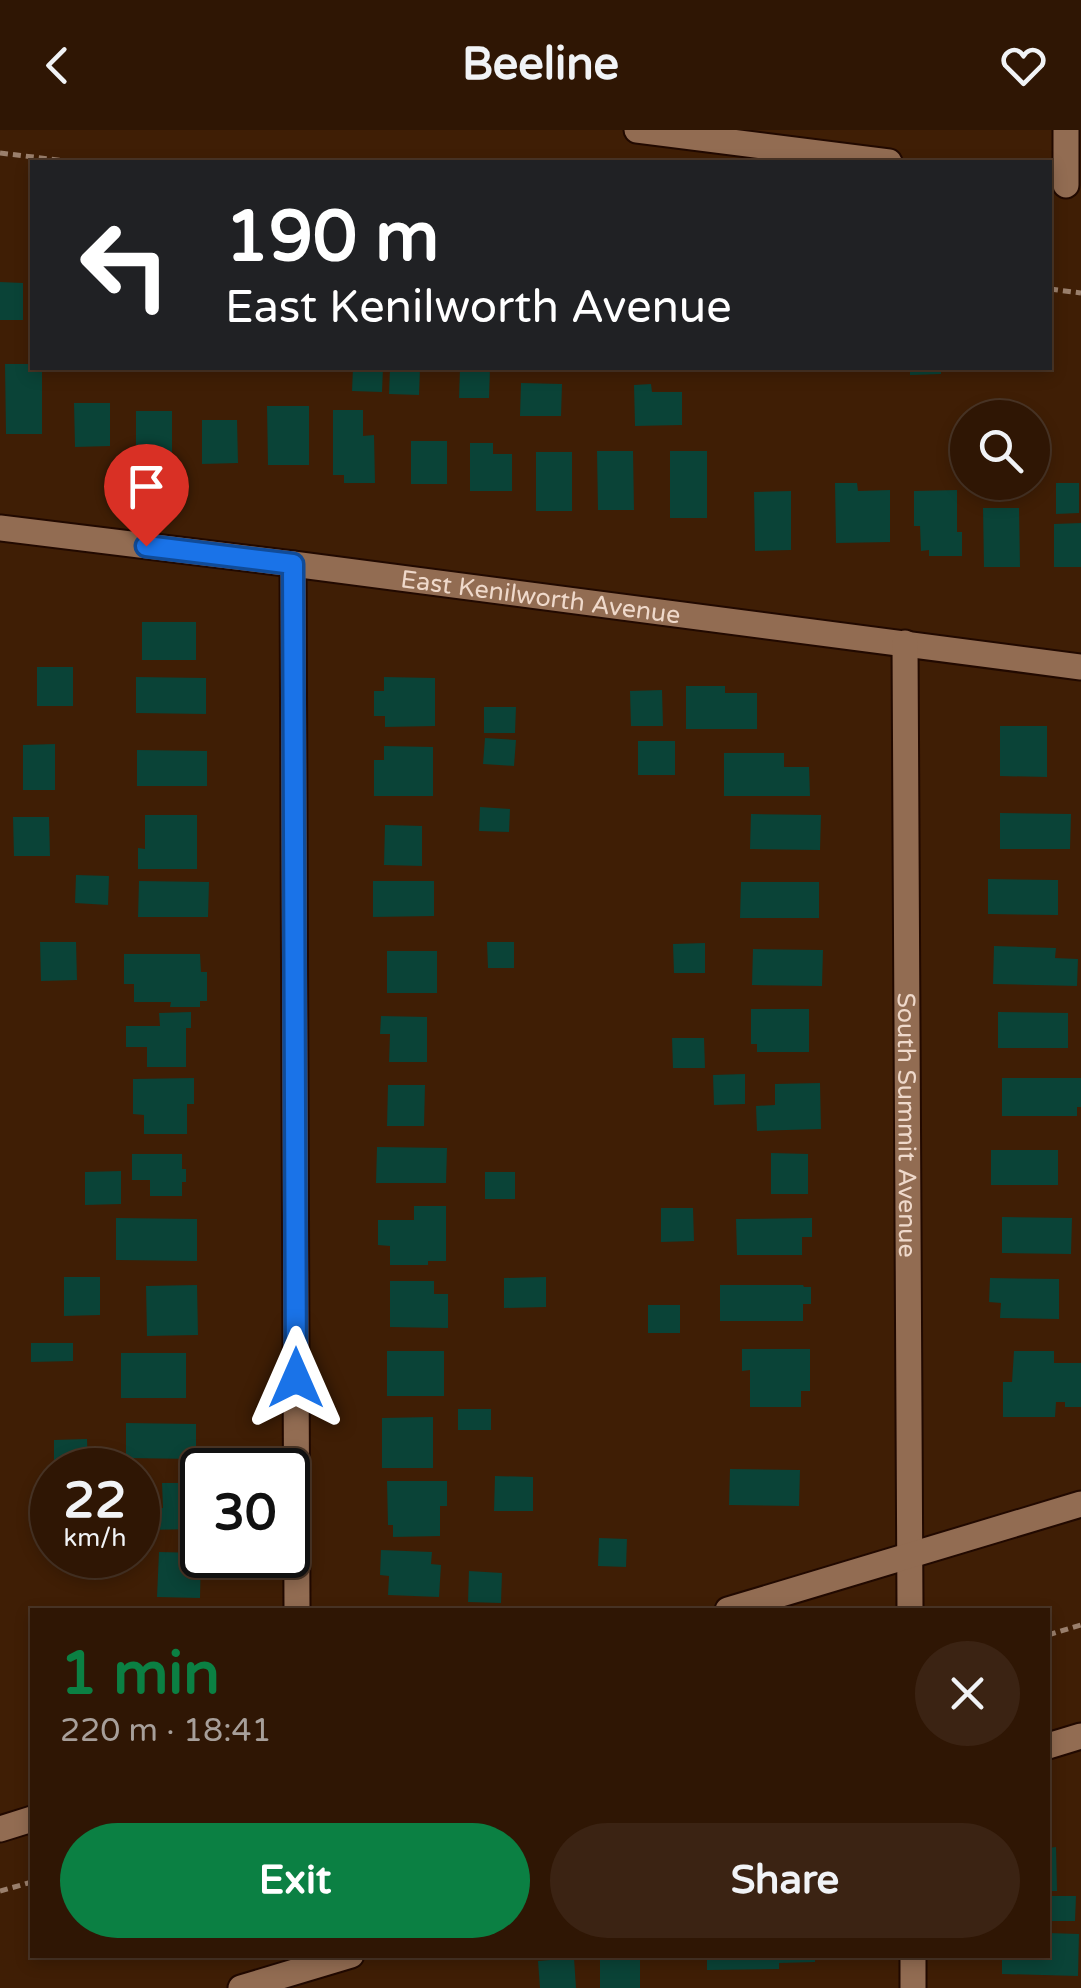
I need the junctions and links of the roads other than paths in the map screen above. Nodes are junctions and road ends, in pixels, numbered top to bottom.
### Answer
1 (636, 130) edge
2 (1066, 130) edge
3 (873, 160) edge
4 (1066, 185) edge
5 (0, 528) edge
6 (293, 564) junction
7 (905, 643) junction
8 (1081, 667) edge
9 (1081, 1504) edge
10 (910, 1555) junction
11 (297, 1608) edge
12 (735, 1608) edge
13 (910, 1608) edge
14 (1081, 1736) edge
15 (1050, 1745) edge
16 (30, 1820) edge
17 (0, 1829) edge
18 (344, 1958) edge
19 (913, 1958) edge
20 (296, 1980) edge
21 (241, 1988) edge
22 (913, 1988) edge

1 - 3 street
2 - 4 street
5 - 6 street, East Kenilworth Avenue
6 - 7 street, East Kenilworth Avenue
6 - 11 street
7 - 8 street, East Kenilworth Avenue
7 - 10 street, South Summit Avenue
9 - 10 street
10 - 12 street
10 - 13 street, South Summit Avenue
14 - 15 street
16 - 17 street
18 - 20 street
19 - 22 street
20 - 21 street

